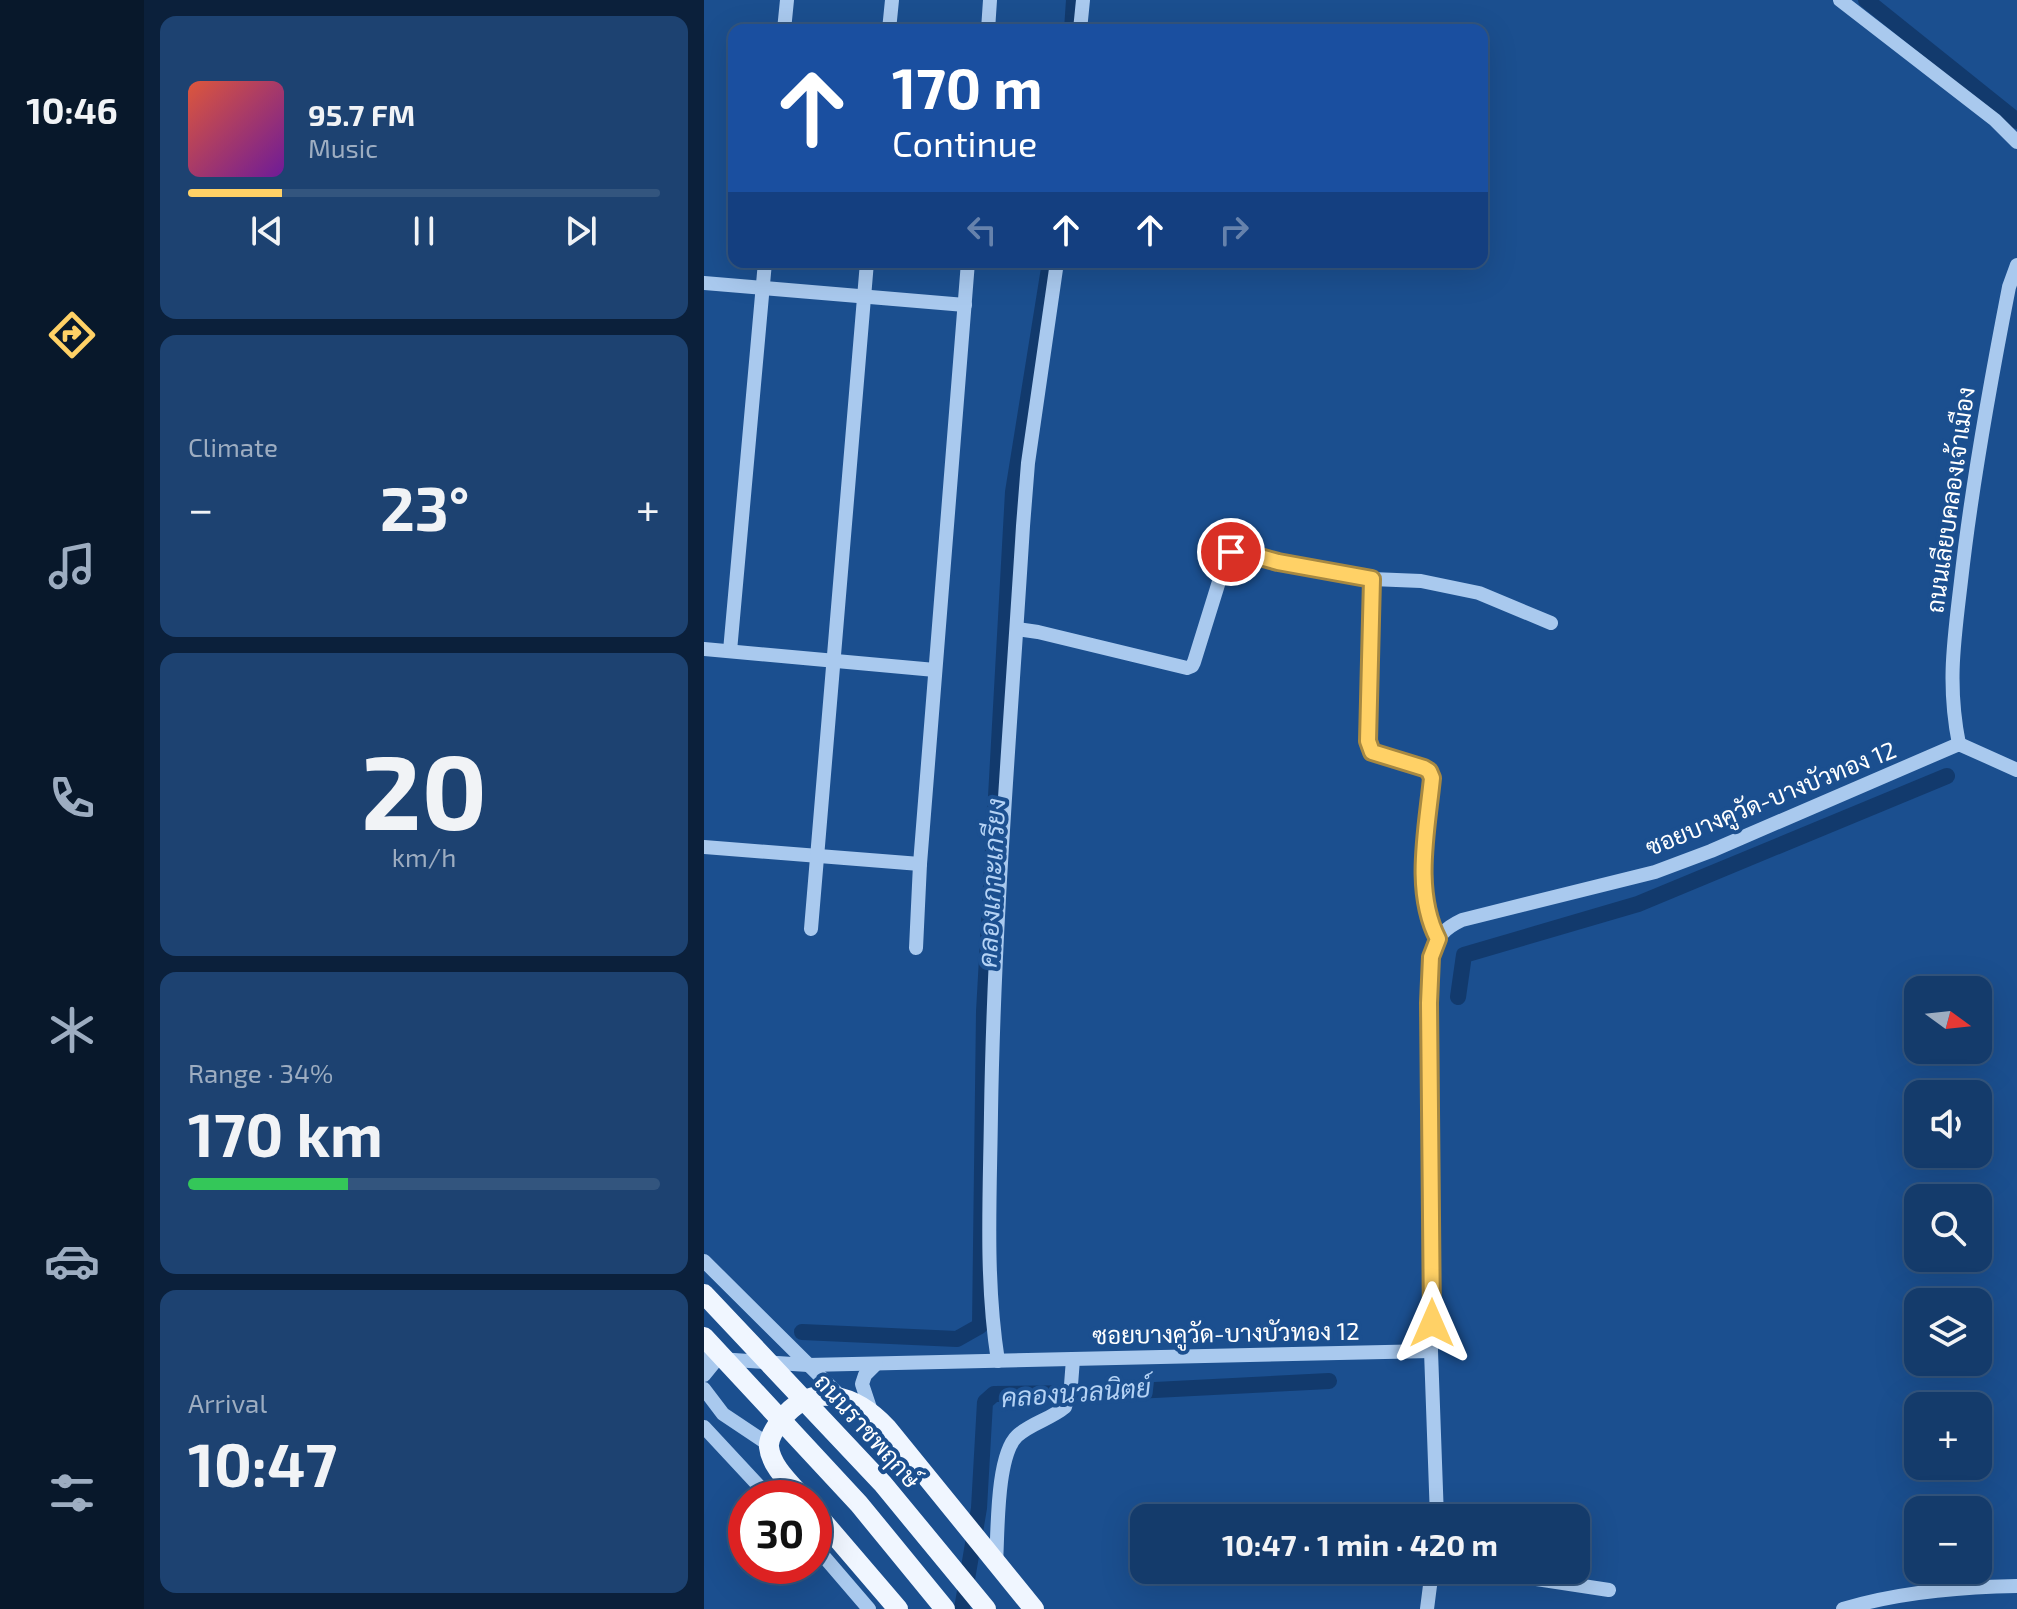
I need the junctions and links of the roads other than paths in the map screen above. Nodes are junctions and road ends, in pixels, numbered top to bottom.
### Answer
1 (787, 0) edge
2 (892, 0) edge
3 (990, 0) edge
4 (1083, 0) edge
5 (1840, 0) edge
6 (785, 24) edge
7 (890, 24) edge
8 (988, 24) edge
9 (1081, 24) edge
10 (2017, 142) edge
11 (2017, 265) edge
12 (765, 268) edge
13 (866, 268) edge
14 (968, 268) edge
15 (1056, 268) edge
16 (704, 283) edge
17 (763, 288) junction
18 (864, 298) junction
19 (965, 305) junction
20 (1372, 579) junction
21 (1551, 623) dead end
22 (1017, 629) junction
23 (704, 649) edge
24 (730, 651) junction
25 (833, 661) junction
26 (935, 670) junction
27 (1959, 744) junction
28 (2017, 770) edge
29 (704, 847) edge
30 (817, 856) junction
31 (920, 864) junction
32 (811, 929) dead end
33 (1438, 939) junction
34 (916, 948) dead end
35 (704, 1261) edge
36 (704, 1294) edge
37 (704, 1337) edge
38 (1431, 1351) junction
39 (711, 1358) edge
40 (1073, 1359) junction
41 (998, 1361) junction
42 (876, 1364) junction
43 (808, 1365) junction
44 (704, 1375) edge
45 (704, 1389) edge
46 (841, 1397) junction
47 (871, 1411) junction
48 (704, 1427) edge
49 (768, 1444) junction
50 (753, 1480) edge
51 (789, 1480) edge
52 (1436, 1504) edge
53 (832, 1532) edge
54 (996, 1563) junction
55 (832, 1566) edge
56 (1430, 1584) edge
57 (1569, 1584) edge
58 (2017, 1586) edge
59 (1609, 1590) dead end
60 (869, 1609) edge
61 (898, 1609) edge
62 (945, 1609) edge
63 (986, 1609) edge
64 (1034, 1609) edge
65 (1427, 1609) edge
66 (1843, 1609) edge

1 - 6 street
2 - 7 street
3 - 8 street
4 - 9 street
5 - 10 street
11 - 27 street, ถนนเลียบคลองเจ้าเมือง
12 - 17 street
13 - 18 street
14 - 19 street
15 - 22 street
16 - 17 street
17 - 18 street
17 - 24 street
18 - 19 street
18 - 25 street
19 - 26 street
20 - 21 street
20 - 22 street
20 - 33 street
22 - 41 street
23 - 24 street
24 - 25 street
25 - 26 street
25 - 30 street
26 - 31 street
27 - 28 street
27 - 33 street, ซอยบางคูวัด-บางบัวทอง 12
29 - 30 street
30 - 31 street
30 - 32 street
31 - 34 street
33 - 38 street
35 - 43 street
36 - 63 main road, ถนนราชพฤกษ์, bridge
37 - 62 main road, bridge
38 - 40 street, ซอยบางคูวัด-บางบัวทอง 12
38 - 52 street
39 - 43 street, ซอยบางคูวัด-บางบัวทอง 12
39 - 44 street
40 - 41 street, ซอยบางคูวัด-บางบัวทอง 12
40 - 54 street
41 - 42 street, ซอยบางคูวัด-บางบัวทอง 12
42 - 43 street, ซอยบางคูวัด-บางบัวทอง 12
42 - 47 street
43 - 46 street
45 - 49 street
46 - 47 main road
46 - 49 main road
47 - 54 main road
48 - 50 street
49 - 51 main road
53 - 61 main road
54 - 64 main road
55 - 60 street
56 - 65 street
57 - 59 street
58 - 66 street

